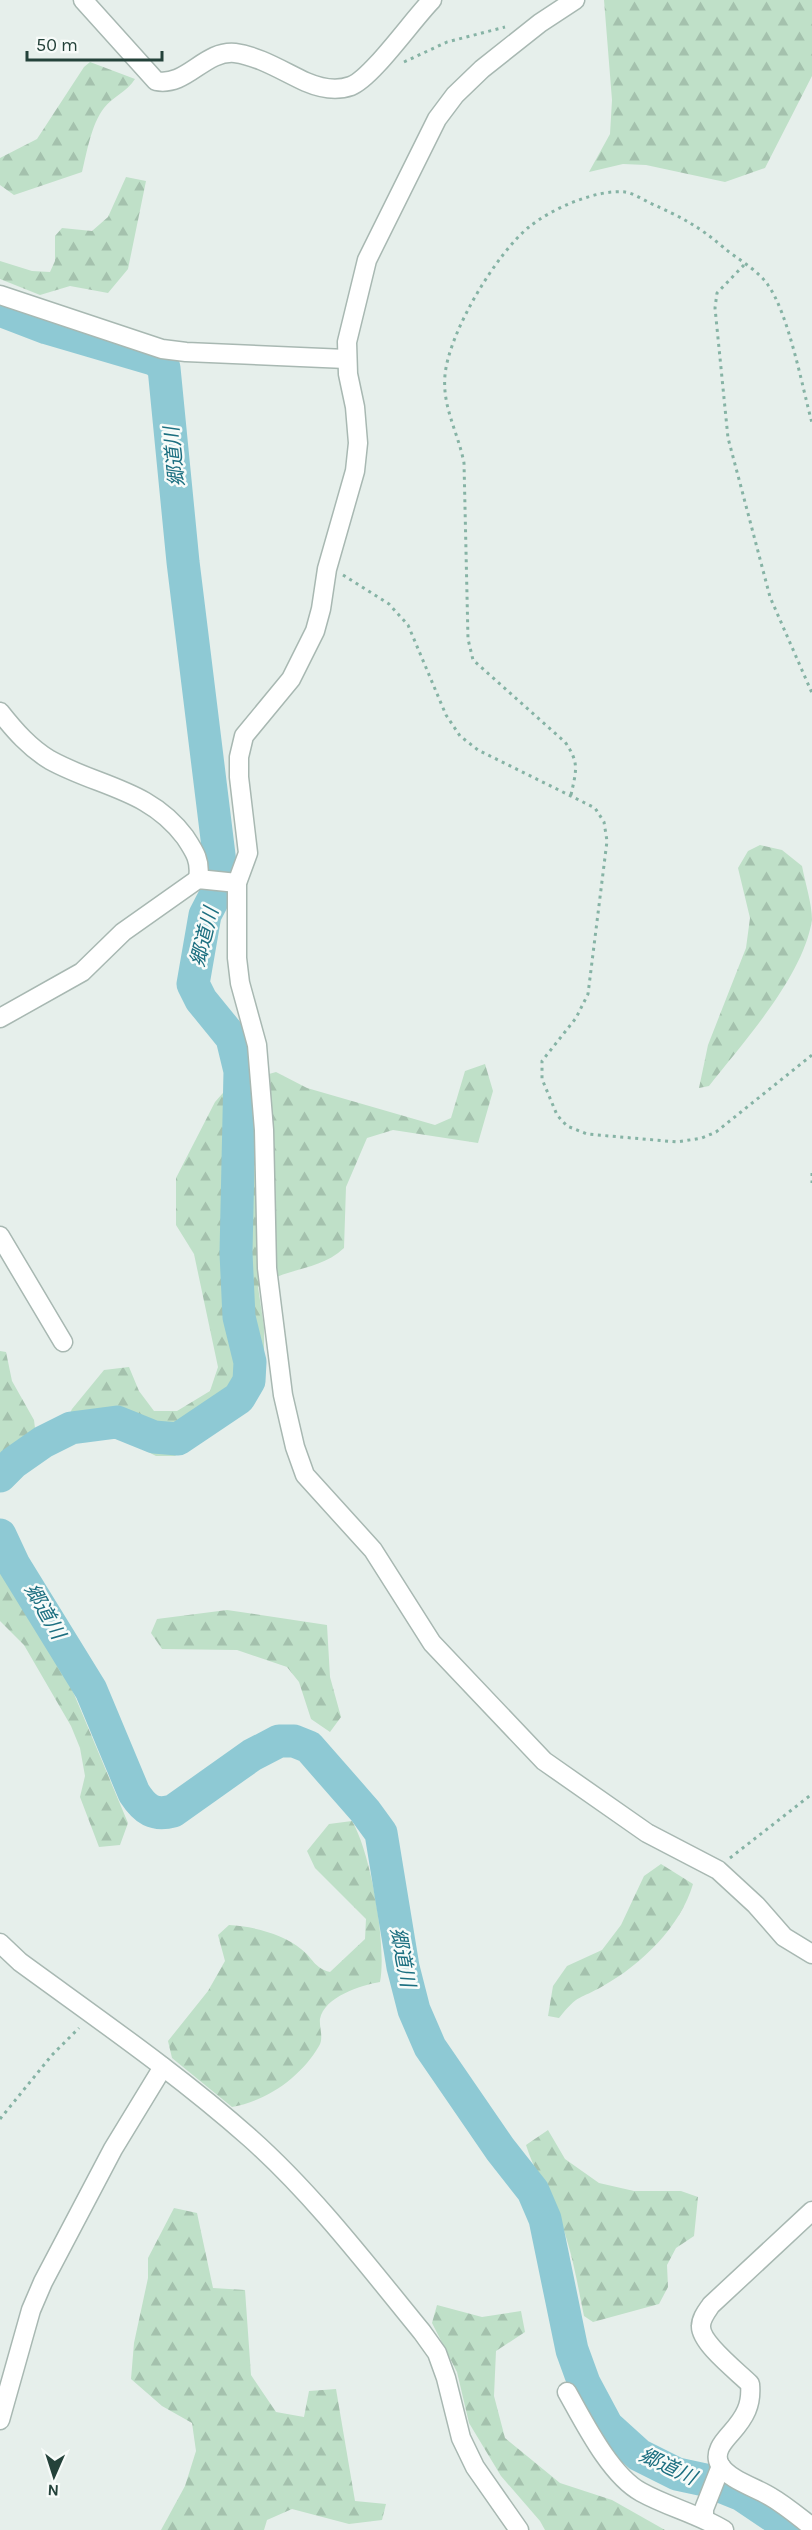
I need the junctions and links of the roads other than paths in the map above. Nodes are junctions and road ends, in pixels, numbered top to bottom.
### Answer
1 (83, 0) edge
2 (432, 0) edge
3 (575, 0) edge
4 (0, 295) edge
5 (346, 359) junction
6 (0, 712) edge
7 (202, 880) junction
8 (232, 882) junction
9 (0, 1018) edge
10 (0, 1236) edge
11 (63, 1342) dead end
12 (0, 1944) edge
13 (812, 1954) edge
14 (163, 2067) junction
15 (812, 2211) edge
16 (567, 2392) dead end
17 (0, 2420) edge
18 (718, 2471) junction
19 (704, 2518) junction
20 (812, 2527) edge
21 (519, 2530) edge
22 (724, 2530) edge

1 - 2 street
3 - 5 street
4 - 5 street
5 - 8 street
6 - 7 street
7 - 8 street
7 - 9 street
8 - 13 street
10 - 11 street
12 - 14 street
14 - 17 street
14 - 21 street
15 - 18 street
16 - 19 street
18 - 19 street
18 - 20 street
19 - 22 street

